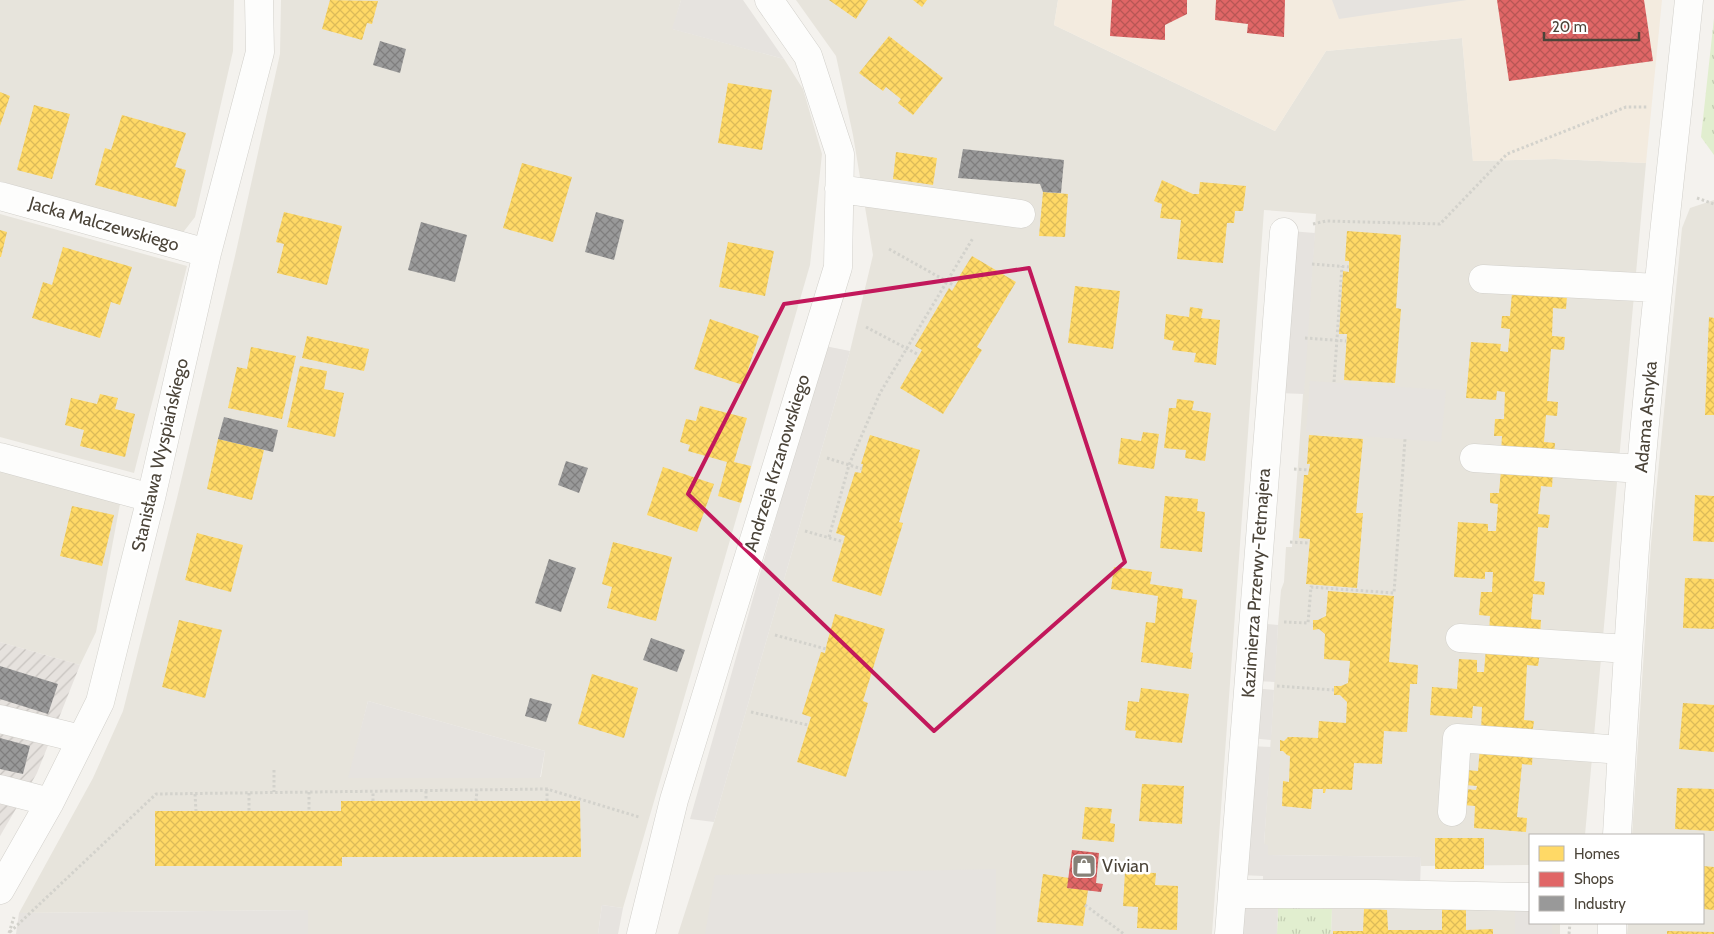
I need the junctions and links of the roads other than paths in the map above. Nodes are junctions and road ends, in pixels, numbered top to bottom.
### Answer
1 (259, 0) edge
2 (769, 0) edge
3 (1689, 0) edge
4 (839, 190) junction
5 (0, 196) edge
6 (1021, 214) dead end
7 (1284, 232) road end
8 (207, 253) junction
9 (1483, 279) dead end
10 (1658, 288) junction
11 (0, 456) edge
12 (1474, 458) dead end
13 (1641, 469) junction
14 (151, 498) junction
15 (1460, 638) dead end
16 (1628, 649) junction
17 (0, 718) edge
18 (81, 739) junction
19 (1622, 750) junction
20 (0, 789) edge
21 (50, 802) junction
22 (1452, 812) dead end
23 (1617, 834) edge
24 (0, 890) edge
25 (1232, 894) junction
26 (1529, 897) edge
27 (641, 934) edge
28 (1229, 934) edge

1 - 8 street, Stanisława Wyspiańskiego
2 - 4 street, Andrzeja Krzanowskiego
3 - 10 street, Adama Asnyka
4 - 6 street
4 - 27 street, Andrzeja Krzanowskiego
5 - 8 street, Jacka Malczewskiego
7 - 25 street, Kazimierza Przerwy-Tetmajera
8 - 14 street, Stanisława Wyspiańskiego
9 - 10 street
10 - 13 street, Adama Asnyka
11 - 14 street
12 - 13 street
13 - 16 street, Adama Asnyka
14 - 18 street, Stanisława Wyspiańskiego
15 - 16 street
16 - 19 street, Adama Asnyka
17 - 18 street
18 - 21 street, Stanisława Wyspiańskiego
19 - 22 street
19 - 23 street, Adama Asnyka
20 - 21 street
21 - 24 street, Stanisława Wyspiańskiego
25 - 26 street
25 - 28 street, Kazimierza Przerwy-Tetmajera

